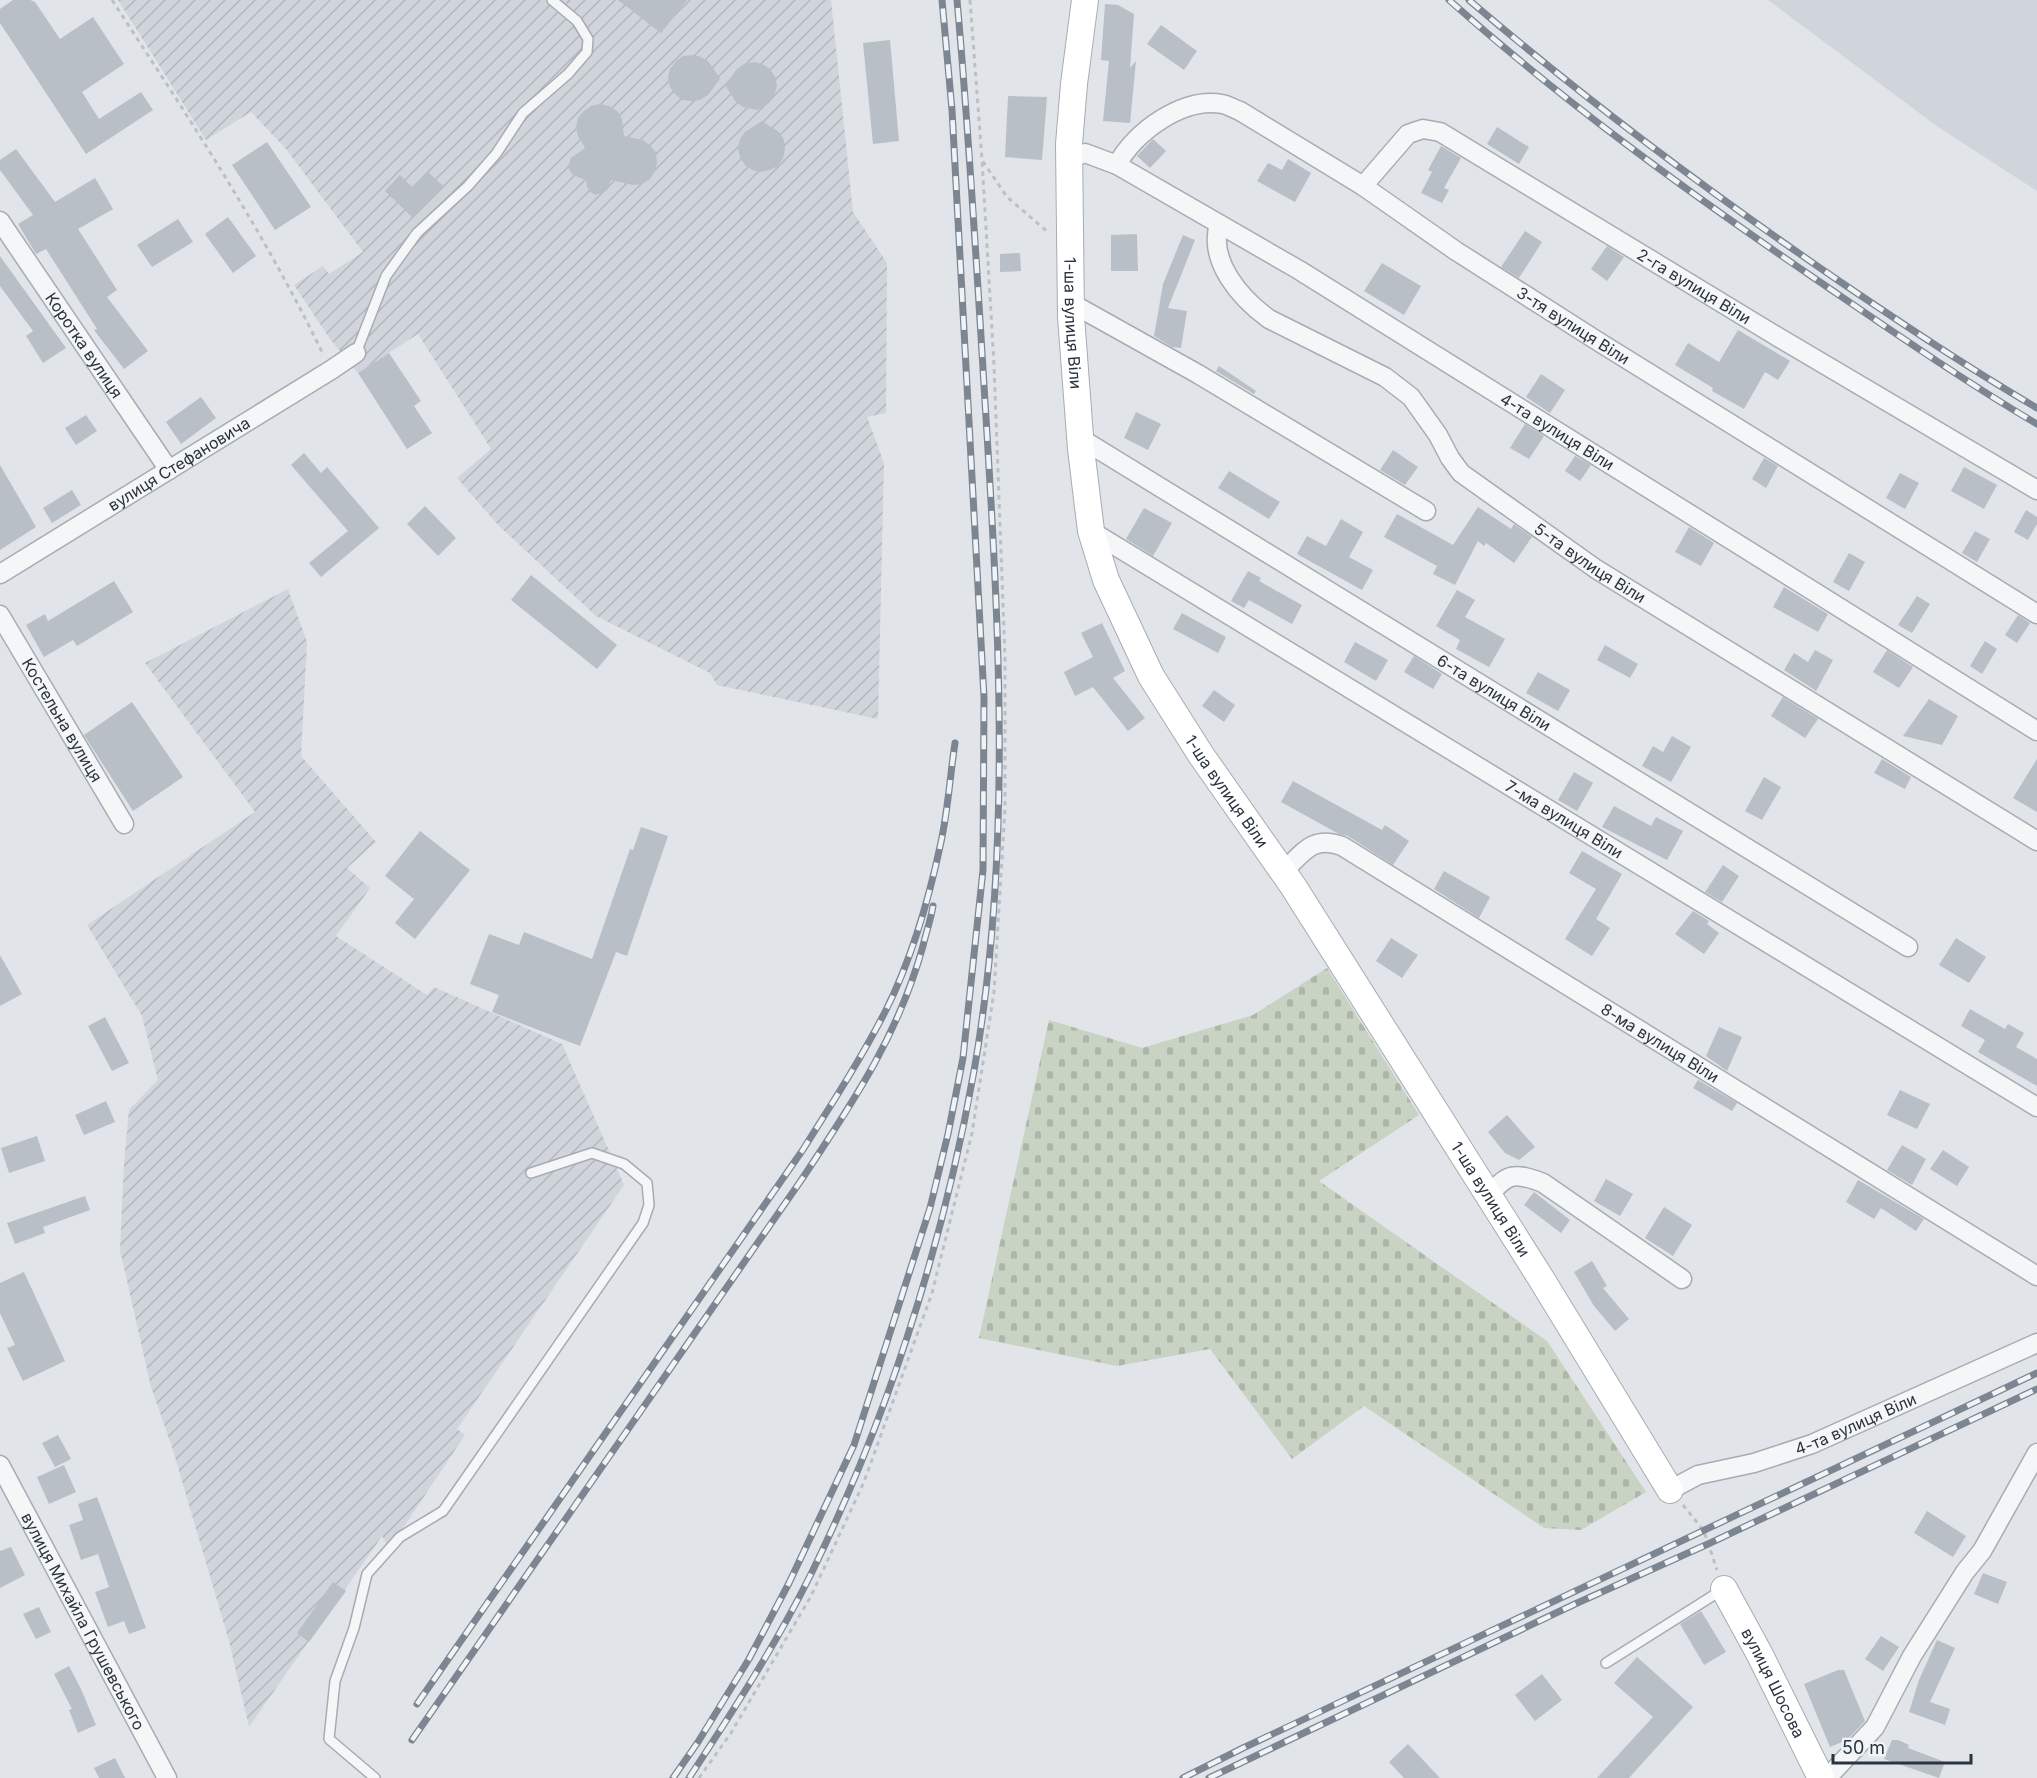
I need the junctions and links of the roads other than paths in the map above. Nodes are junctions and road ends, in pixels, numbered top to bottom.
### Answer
1 (552, 0) edge
2 (1085, 0) edge
3 (1069, 159) junction
4 (1117, 165) junction
5 (1364, 186) junction
6 (0, 221) edge
7 (1219, 224) junction
8 (1071, 303) junction
9 (356, 353) joint
10 (1080, 438) junction
11 (169, 470) junction
12 (2037, 490) edge
13 (1426, 511) dead end
14 (1091, 531) junction
15 (0, 574) edge
16 (2037, 614) edge
17 (0, 615) edge
18 (2037, 731) edge
19 (124, 824) dead end
20 (2037, 842) edge
21 (1283, 872) junction
22 (1908, 947) dead end
23 (2037, 1107) edge
24 (531, 1173) dead end
25 (1489, 1196) junction
26 (2037, 1276) edge
27 (1682, 1279) dead end
28 (2037, 1343) edge
29 (2037, 1453) edge
30 (0, 1465) edge
31 (1670, 1490) joint
32 (1724, 1589) joint
33 (1606, 1663) dead end
34 (167, 1778) edge
35 (375, 1778) edge
36 (1821, 1778) edge
37 (1827, 1778) edge

1 - 9 lane
2 - 3 main road, 1-ша вулиця Віли
3 - 4 street, 4-та вулиця Віли
3 - 8 main road, 1-ша вулиця Віли
4 - 5 street, 3-тя вулиця Віли
4 - 7 street, 4-та вулиця Віли
5 - 12 street, 2-га вулиця Віли
5 - 16 street, 3-тя вулиця Віли
6 - 11 street, Коротка вулиця
7 - 18 street, 4-та вулиця Віли
7 - 20 street, 5-та вулиця Віли
8 - 10 main road, 1-ша вулиця Віли
8 - 13 street
9 - 11 street, вулиця Стефановича
10 - 14 main road, 1-ша вулиця Віли
10 - 22 street, 6-та вулиця Віли
11 - 15 street, вулиця Стефановича
14 - 21 main road, 1-ша вулиця Віли
14 - 23 street, 7-ма вулиця Віли
17 - 19 street, Костельна вулиця
21 - 25 main road, 1-ша вулиця Віли
21 - 26 street, 8-ма вулиця Віли
24 - 35 lane
25 - 27 street
25 - 31 main road, 1-ша вулиця Віли
28 - 31 street, 4-та вулиця Віли
29 - 37 street
30 - 34 street, вулиця Михайла Грушевського
32 - 33 lane
32 - 36 main road, вулиця Шосова

